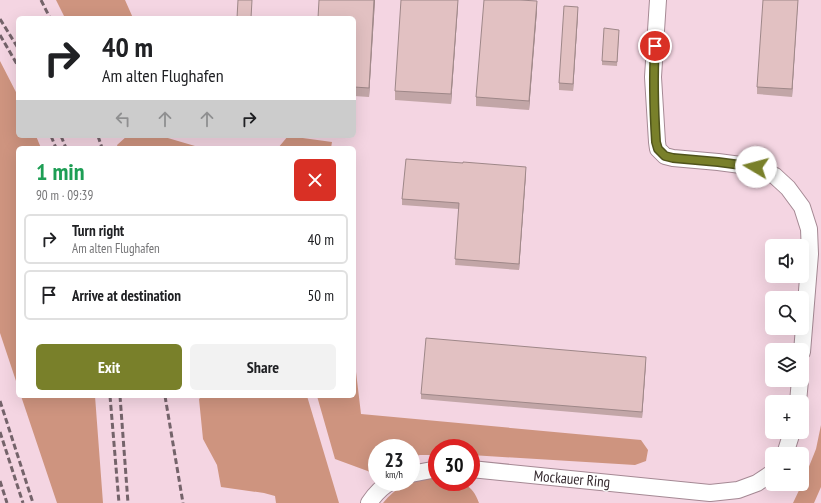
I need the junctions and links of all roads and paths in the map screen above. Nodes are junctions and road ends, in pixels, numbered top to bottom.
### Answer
1 (658, 0) edge
2 (803, 343) edge
3 (480, 470) edge
4 (765, 477) edge
5 (379, 491) edge
6 (369, 503) edge

1 - 2 street
3 - 4 street, Mockauer Ring
5 - 6 street

